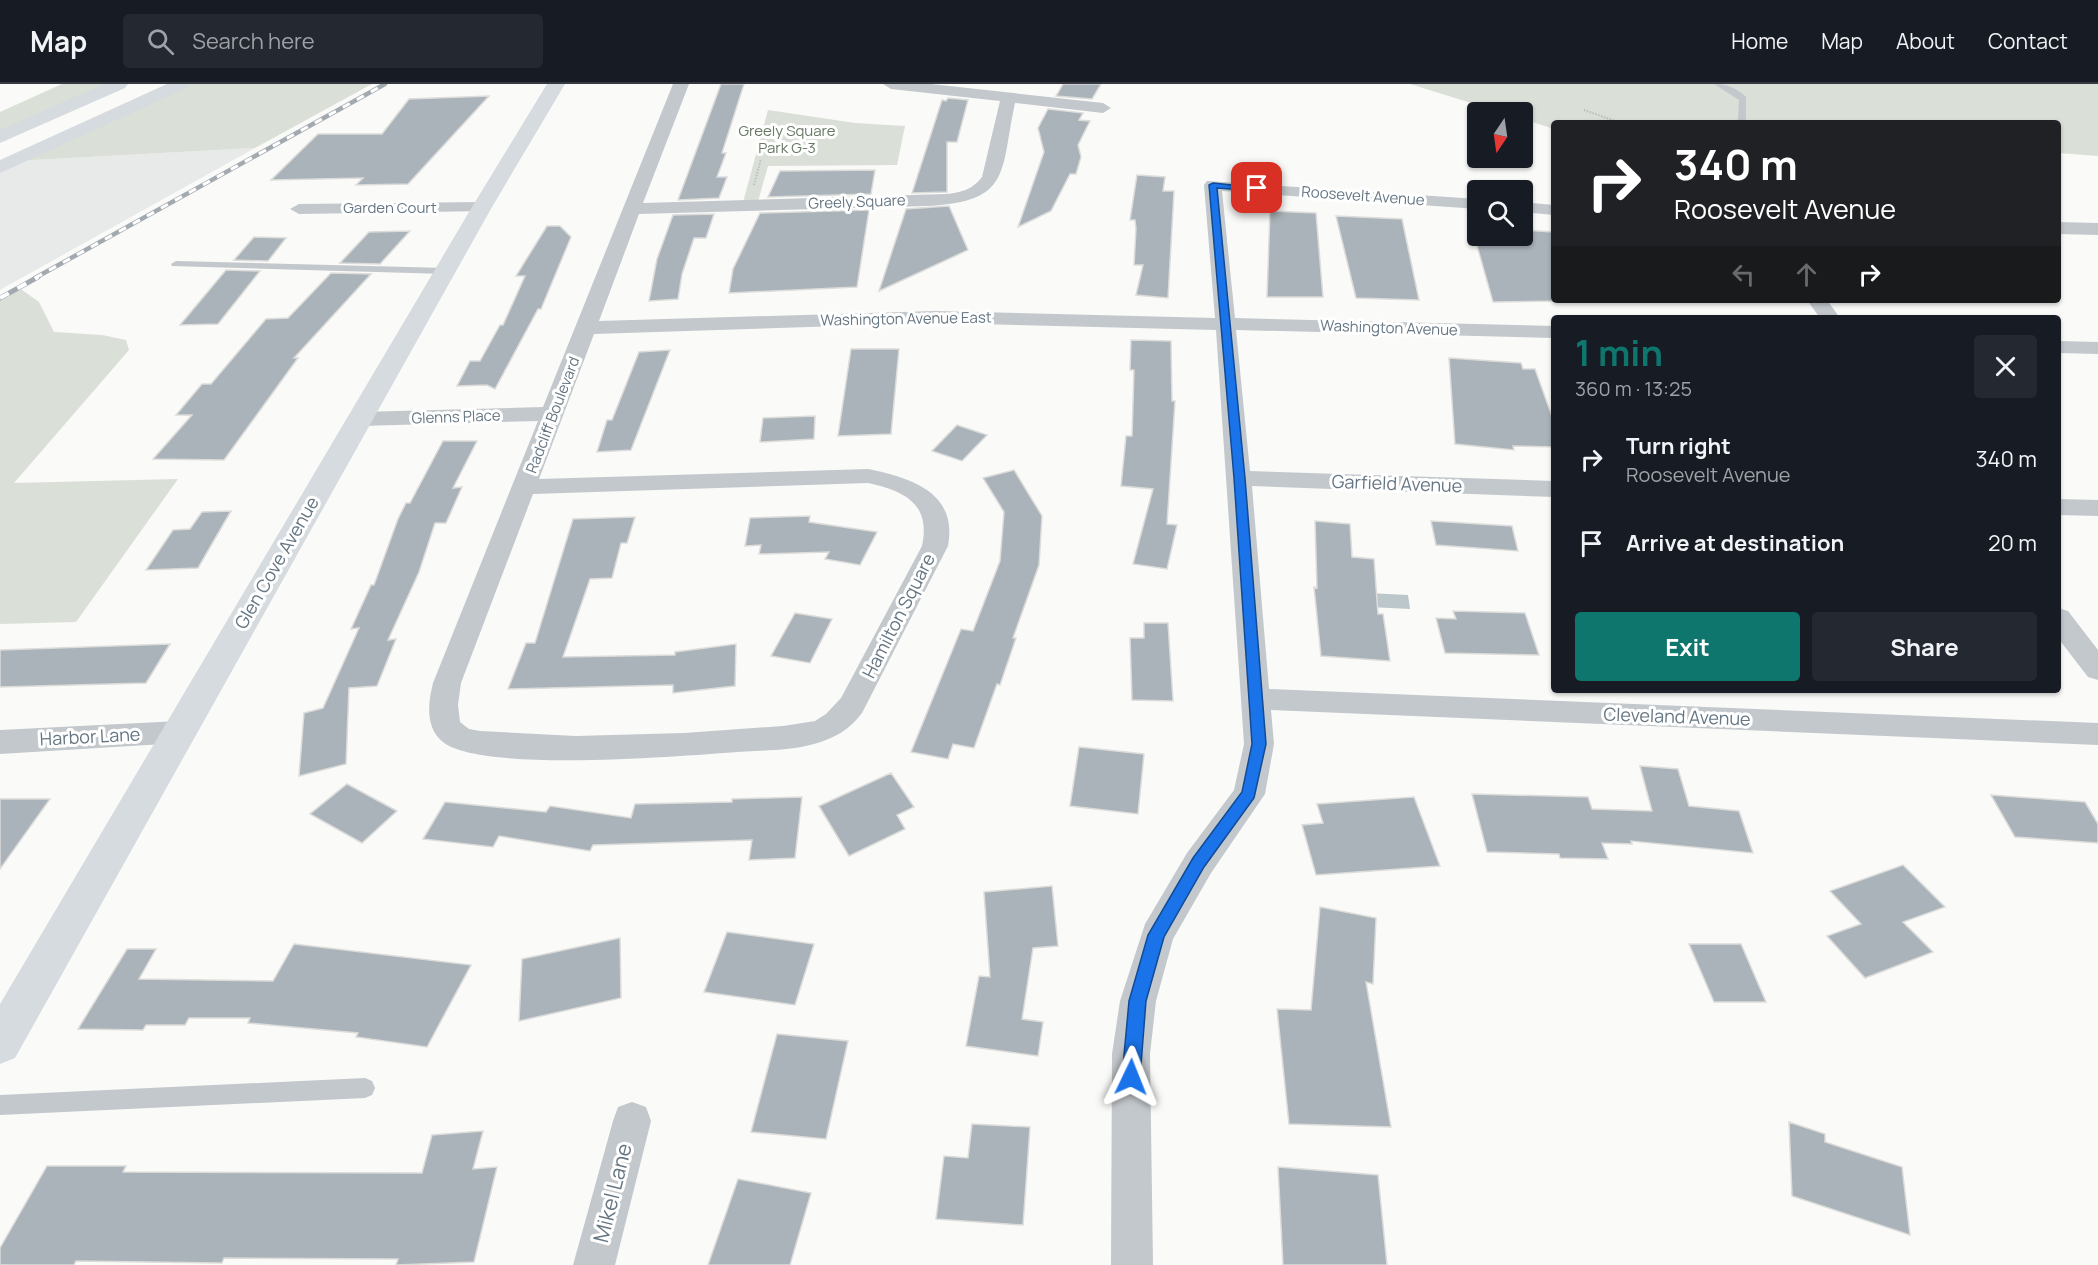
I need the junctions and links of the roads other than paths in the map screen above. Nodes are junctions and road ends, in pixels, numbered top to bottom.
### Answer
1 (119, 84) edge
2 (181, 84) edge
3 (556, 84) edge
4 (681, 84) edge
5 (891, 84) edge
6 (1718, 84) edge
7 (1008, 98) junction
8 (1103, 108) dead end
9 (1741, 120) edge
10 (0, 137) edge
11 (0, 167) edge
12 (1467, 203) edge
13 (482, 207) junction
14 (1533, 208) edge
15 (299, 209) dead end
16 (633, 209) junction
17 (1551, 210) edge
18 (2061, 228) edge
19 (2098, 229) edge
20 (176, 264) dead end
21 (446, 271) junction
22 (1225, 323) junction
23 (586, 328) junction
24 (1551, 332) edge
25 (2061, 347) edge
26 (2098, 348) edge
27 (552, 414) junction
28 (360, 419) junction
29 (1239, 478) junction
30 (525, 487) junction
31 (1551, 489) edge
32 (2061, 507) edge
33 (2098, 508) edge
34 (2061, 622) edge
35 (2098, 670) edge
36 (1257, 699) junction
37 (180, 732) junction
38 (2098, 734) edge
39 (466, 738) joint
40 (0, 742) edge
41 (0, 1044) edge
42 (365, 1088) dead end
43 (0, 1105) edge
44 (632, 1120) dead end
45 (594, 1265) edge
46 (1132, 1265) edge

1 - 10 main road
2 - 11 main road
3 - 13 main road, Glen Cove Avenue
4 - 16 street, Radcliff Boulevard
5 - 7 street
6 - 9 lane
7 - 8 street
7 - 16 street, Greely Square
12 - 22 street, Roosevelt Avenue
13 - 15 street, Garden Court
13 - 21 main road, Glen Cove Avenue
14 - 17 street
16 - 23 street, Radcliff Boulevard
18 - 19 street
20 - 21 lane
21 - 28 main road, Glen Cove Avenue
22 - 23 street, Washington Avenue East
22 - 24 street, Washington Avenue
22 - 29 street
23 - 27 street, Radcliff Boulevard
25 - 26 street
27 - 28 street, Glenns Place
27 - 30 street, Radcliff Boulevard
28 - 37 main road, Glen Cove Avenue
29 - 31 street, Garfield Avenue
29 - 36 street
30 - 39 street, Radcliff Boulevard
30 - 39 street, Hamilton Square
32 - 33 street
34 - 35 street
36 - 38 street, Cleveland Avenue
36 - 46 street
37 - 40 street, Harbor Lane
37 - 41 main road, Glen Cove Avenue
42 - 43 lane
44 - 45 street, Mikel Lane

